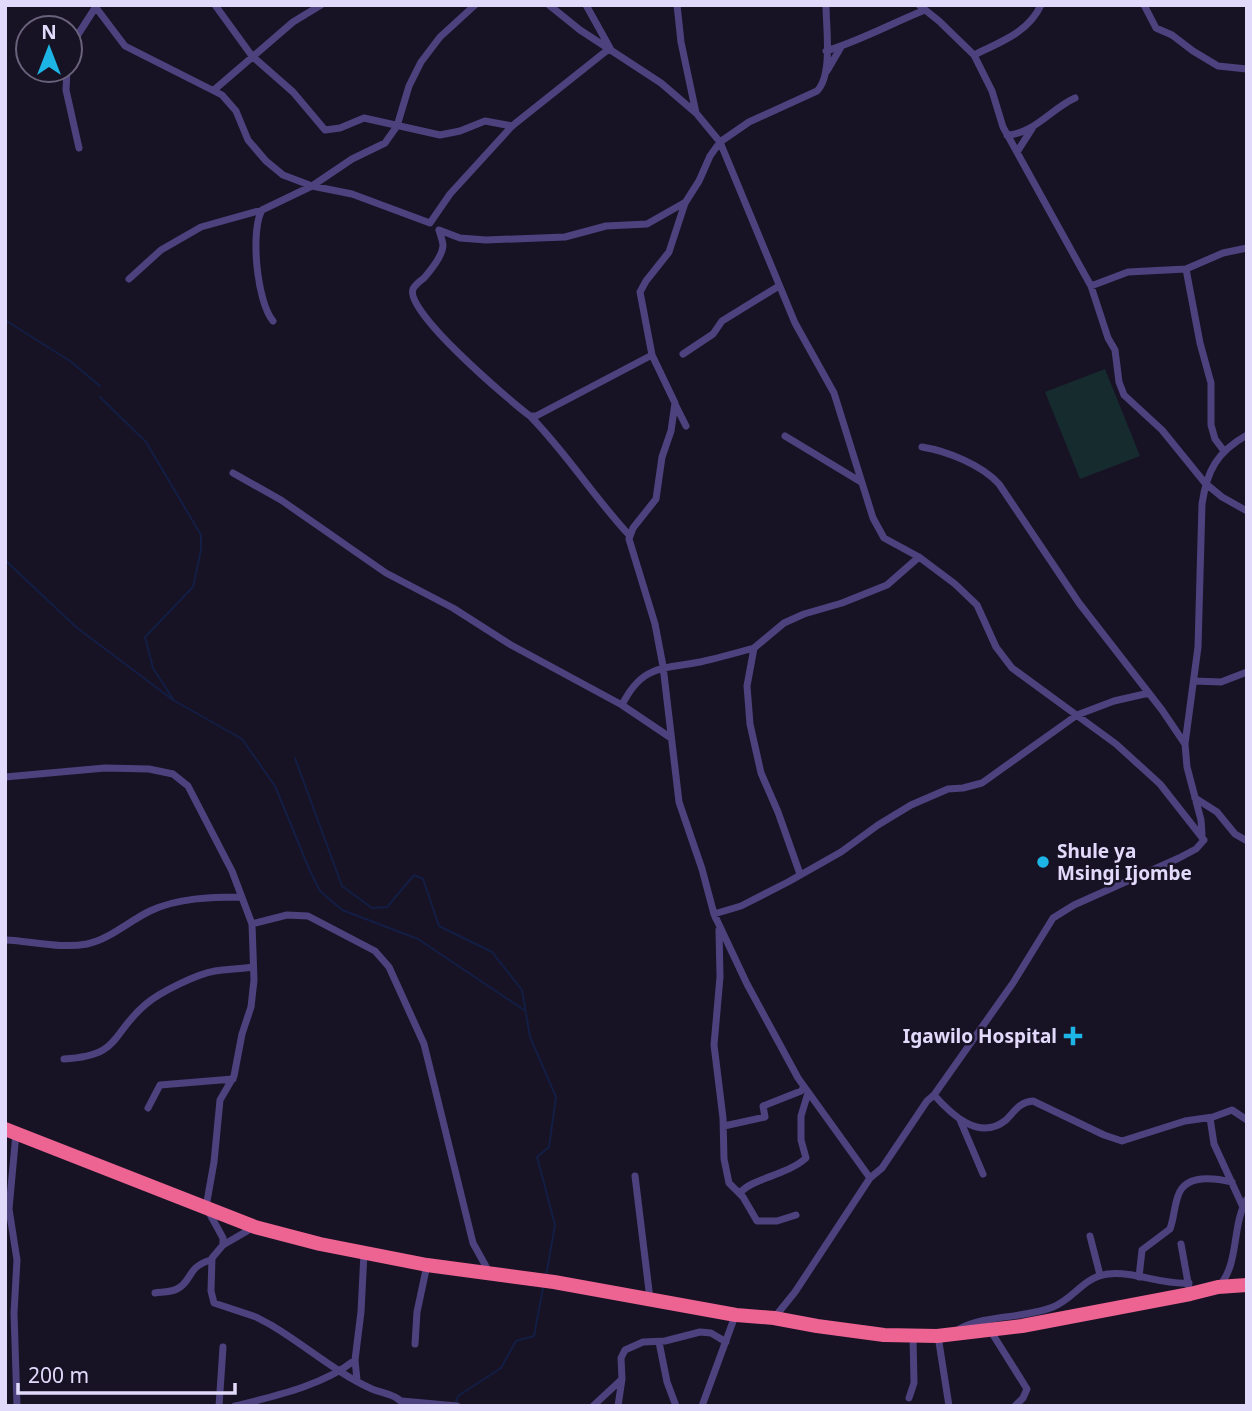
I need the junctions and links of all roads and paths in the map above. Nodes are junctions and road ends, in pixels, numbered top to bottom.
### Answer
1 (215, 5) edge
2 (321, 5) edge
3 (475, 5) edge
4 (549, 5) edge
5 (586, 5) edge
6 (825, 5) edge
7 (1041, 5) edge
8 (1144, 5) edge
9 (95, 6) edge
10 (679, 7) edge
11 (922, 8) edge
12 (84, 24) edge
13 (841, 47) junction
14 (610, 48) junction
15 (826, 51) junction
16 (974, 55) junction
17 (252, 56) junction
18 (1247, 69) edge
19 (826, 71) junction
20 (66, 84) edge
21 (214, 90) junction
22 (1075, 98) dead end
23 (696, 113) junction
24 (397, 126) junction
25 (512, 126) junction
26 (1033, 127) junction
27 (1007, 135) junction
28 (720, 142) junction
29 (79, 148) dead end
30 (1017, 152) junction
31 (312, 186) junction
32 (685, 203) junction
33 (262, 210) junction
34 (430, 223) junction
35 (439, 230) junction
36 (1247, 248) edge
37 (1186, 269) junction
38 (129, 279) dead end
39 (779, 286) junction
40 (1091, 286) junction
41 (273, 321) dead end
42 (683, 354) dead end
43 (652, 355) junction
44 (675, 403) junction
45 (530, 416) junction
46 (686, 426) dead end
47 (1247, 435) edge
48 (785, 436) dead end
49 (922, 447) dead end
50 (1224, 451) junction
51 (233, 472) dead end
52 (862, 482) junction
53 (1205, 483) junction
54 (1247, 511) edge
55 (629, 535) junction
56 (919, 557) junction
57 (754, 648) junction
58 (663, 666) junction
59 (1247, 672) edge
60 (1194, 681) junction
61 (1149, 694) junction
62 (622, 705) junction
63 (1077, 715) junction
64 (671, 738) junction
65 (1185, 744) junction
66 (5, 777) edge
67 (1195, 798) junction
68 (1202, 834) junction
69 (1247, 841) edge
70 (800, 874) junction
71 (241, 897) junction
72 (714, 914) junction
73 (252, 924) junction
74 (5, 940) edge
75 (253, 967) junction
76 (64, 1059) dead end
77 (233, 1079) junction
78 (806, 1090) junction
79 (934, 1095) junction
80 (148, 1108) dead end
81 (1210, 1118) junction
82 (960, 1120) junction
83 (1247, 1120) edge
84 (724, 1126) junction
85 (10, 1131) edge
86 (983, 1174) dead end
87 (635, 1176) dead end
88 (870, 1178) junction
89 (1232, 1182) junction
90 (740, 1193) junction
91 (1245, 1203) edge
92 (206, 1207) junction
93 (796, 1215) dead end
94 (255, 1227) junction
95 (1090, 1236) dead end
96 (1181, 1244) dead end
97 (223, 1245) junction
98 (364, 1253) junction
99 (211, 1260) junction
100 (427, 1265) junction
101 (491, 1275) junction
102 (1100, 1275) junction
103 (1139, 1277) junction
104 (1247, 1285) edge
105 (1218, 1287) junction
106 (1189, 1288) junction
107 (155, 1293) dead end
108 (650, 1299) junction
109 (736, 1315) junction
110 (774, 1318) junction
111 (990, 1330) junction
112 (937, 1336) junction
113 (913, 1337) junction
114 (659, 1342) junction
115 (726, 1342) junction
116 (415, 1344) dead end
117 (223, 1347) dead end
118 (355, 1360) junction
119 (340, 1370) junction
120 (621, 1379) junction
121 (357, 1380) junction
122 (909, 1398) dead end
123 (403, 1403) edge
124 (258, 1404) edge
125 (17, 1406) edge
126 (219, 1406) edge
127 (235, 1406) edge
128 (457, 1406) edge
129 (593, 1406) edge
130 (618, 1406) edge
131 (676, 1406) edge
132 (702, 1406) edge
133 (949, 1406) edge
134 (1015, 1406) edge

1 - 17 street
2 - 17 street
3 - 24 street
4 - 14 street
5 - 14 street
6 - 15 street
7 - 16 street
8 - 18 street
9 - 12 street
9 - 21 street
10 - 23 street
11 - 13 street
11 - 16 street
13 - 15 street
13 - 19 street
14 - 23 street
14 - 25 street
15 - 19 street
16 - 27 street
17 - 21 street
17 - 24 street
19 - 28 street
20 - 29 street
21 - 31 street
22 - 26 street
23 - 28 street
24 - 25 street
24 - 31 street
25 - 34 street
26 - 27 street
26 - 30 street
27 - 30 street
28 - 32 street
28 - 39 street
30 - 40 street
31 - 33 street
31 - 34 street
32 - 35 street
32 - 43 street
33 - 38 street
33 - 41 street
34 - 35 street
35 - 45 street
36 - 37 street
37 - 40 street
37 - 50 street
39 - 42 street
39 - 52 street
40 - 53 street
43 - 44 street
43 - 45 street
44 - 46 street
44 - 55 street
45 - 55 street
47 - 50 street
48 - 52 street
49 - 61 street
50 - 53 street
51 - 62 street
52 - 56 street
53 - 54 street
53 - 60 street
55 - 58 street
56 - 57 street
56 - 63 street
57 - 58 street
57 - 70 street
58 - 62 street
58 - 64 street
59 - 60 street
60 - 65 street
61 - 63 street
61 - 65 street
62 - 64 street
63 - 68 street
63 - 70 street
64 - 72 street
65 - 67 street
66 - 71 street
67 - 68 street
67 - 69 street
68 - 79 street
70 - 72 street
71 - 73 street
71 - 74 street
72 - 78 street
72 - 84 street
73 - 75 street
73 - 101 street
75 - 76 street
75 - 77 street
77 - 80 street
77 - 92 street
78 - 84 street
78 - 88 street
78 - 90 street
79 - 82 street
79 - 88 street
81 - 82 street
81 - 83 street
81 - 89 street
82 - 86 street
84 - 90 street
85 - 92 highway
85 - 125 street
87 - 108 street
88 - 110 street
89 - 91 street
89 - 103 street
90 - 93 street
91 - 105 street
92 - 94 highway
92 - 97 street
94 - 97 street
94 - 98 highway
95 - 102 street
96 - 106 street
97 - 99 street
98 - 100 highway
98 - 118 street
99 - 107 street
99 - 119 street
100 - 101 highway
100 - 116 street
101 - 108 highway
102 - 103 street
102 - 112 street
103 - 106 street
104 - 105 highway
105 - 106 highway
106 - 111 highway
108 - 109 highway
109 - 110 highway
109 - 115 street
110 - 113 highway
111 - 112 highway
111 - 134 street
112 - 113 highway
112 - 133 street
113 - 122 street
114 - 115 street
114 - 120 street
114 - 131 street
115 - 132 street
117 - 126 street
118 - 119 street
118 - 121 street
119 - 121 street
119 - 124 street
120 - 129 street
120 - 130 street
121 - 123 street
123 - 128 street
124 - 127 street

